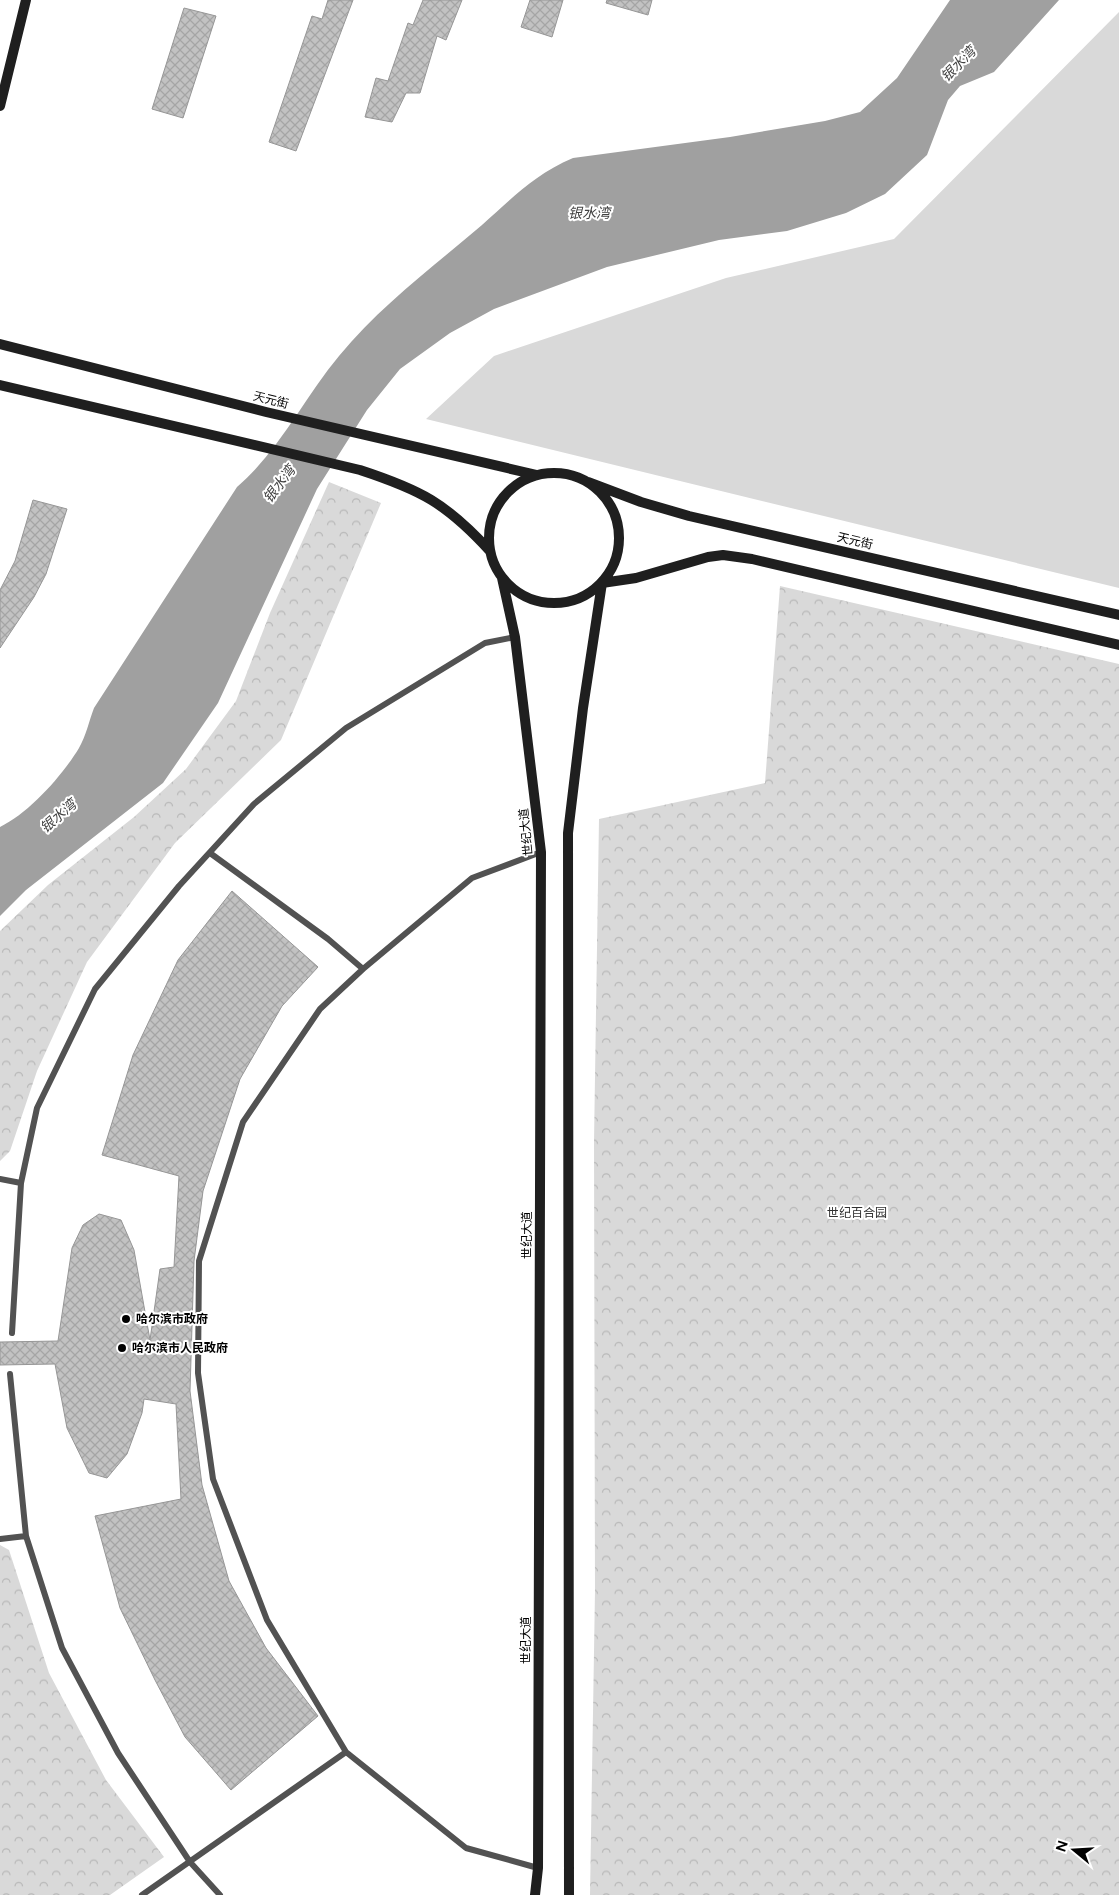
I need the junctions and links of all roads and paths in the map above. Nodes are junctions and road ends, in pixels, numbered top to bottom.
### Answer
1 (26, 0) edge
2 (0, 106) edge
3 (0, 344) edge
4 (0, 385) edge
5 (538, 475) junction
6 (588, 482) junction
7 (490, 551) junction
8 (502, 578) junction
9 (602, 583) junction
10 (1119, 615) edge
11 (515, 638) junction
12 (1119, 645) edge
13 (541, 852) junction
14 (210, 853) junction
15 (363, 969) junction
16 (0, 1179) edge
17 (21, 1184) junction
18 (12, 1333) dead end
19 (10, 1374) dead end
20 (26, 1536) junction
21 (0, 1539) edge
22 (346, 1752) junction
23 (190, 1862) junction
24 (538, 1868) junction
25 (142, 1895) edge
26 (220, 1895) edge
27 (535, 1895) edge
28 (569, 1895) edge

1 - 2 main road
3 - 5 main road, 天元街
4 - 7 main road
5 - 6 main road
5 - 7 main road
6 - 9 main road
6 - 10 main road, 天元街
7 - 8 main road
8 - 9 main road
8 - 11 main road, 世纪大道
9 - 12 main road
9 - 28 main road
11 - 13 main road, 世纪大道
11 - 14 lane
13 - 15 lane
13 - 24 main road, 世纪大道
14 - 15 lane
14 - 17 lane
15 - 22 lane
16 - 17 lane
17 - 18 lane
19 - 20 lane
20 - 21 lane
20 - 23 lane
22 - 23 lane
22 - 24 lane
23 - 25 lane
23 - 26 lane
24 - 27 main road, 世纪大道

